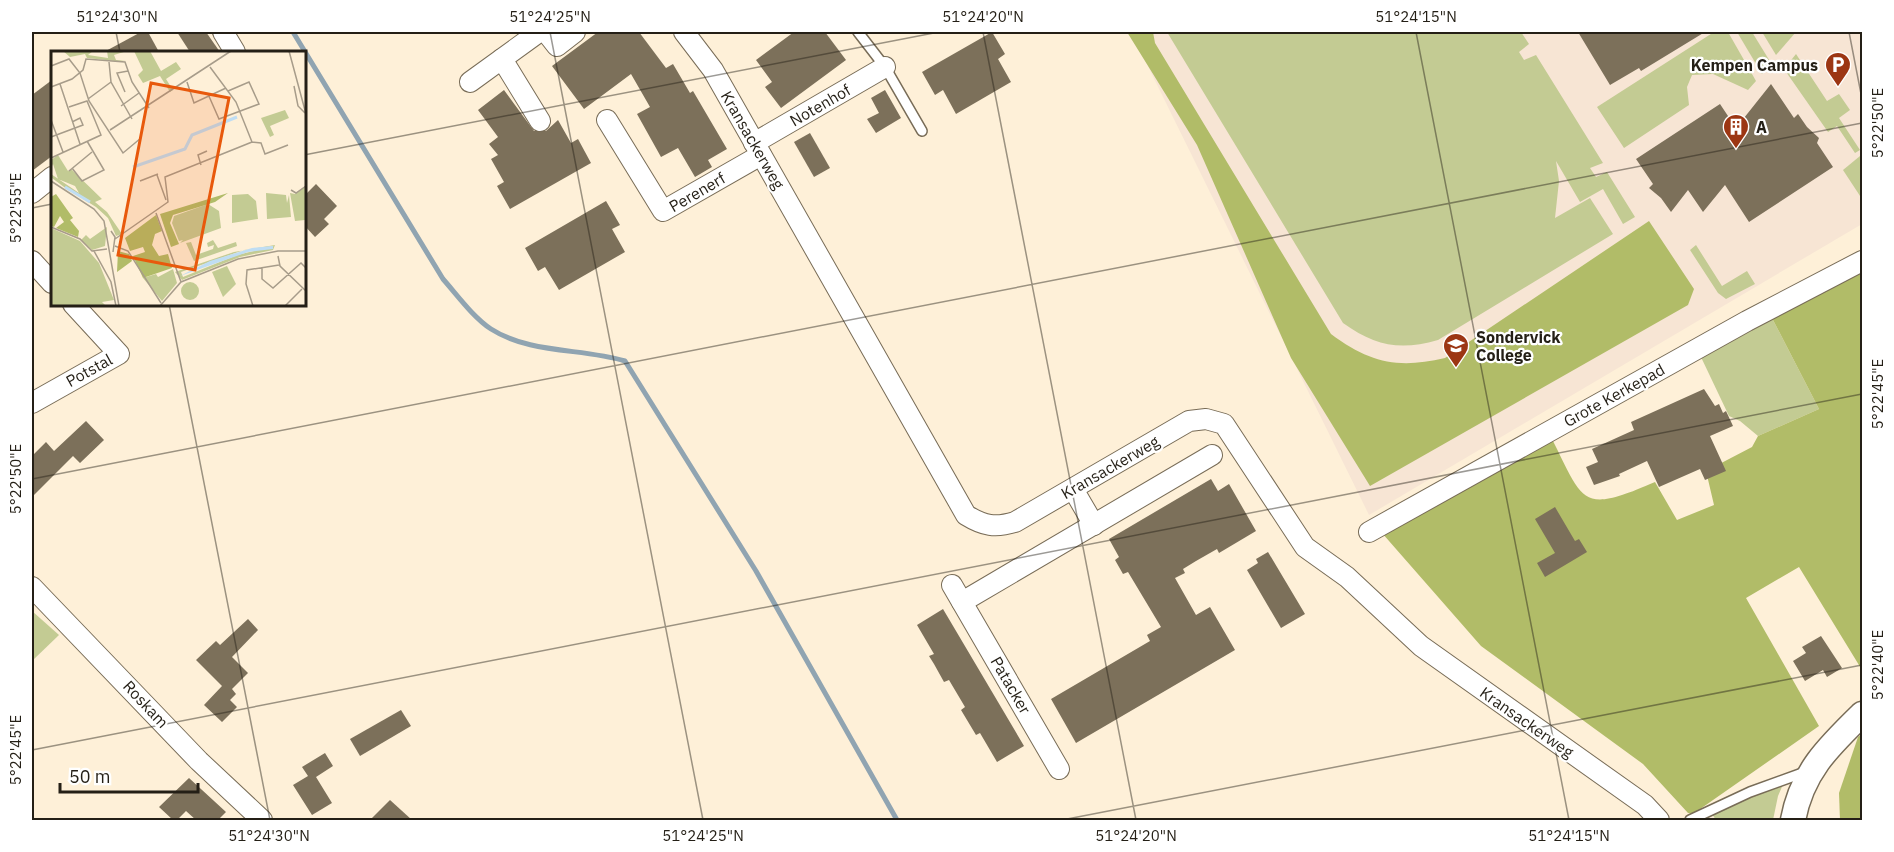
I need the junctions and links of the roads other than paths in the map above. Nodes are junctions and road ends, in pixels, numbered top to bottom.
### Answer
1 (224, 32) edge
2 (539, 32) edge
3 (546, 32) edge
4 (575, 32) edge
5 (684, 32) edge
6 (858, 32) edge
7 (234, 51) edge
8 (502, 59) junction
9 (885, 67) junction
10 (470, 82) dead end
11 (607, 120) dead end
12 (540, 121) dead end
13 (922, 131) dead end
14 (758, 149) junction
15 (51, 178) edge
16 (32, 194) edge
17 (32, 261) edge
18 (1863, 261) edge
19 (51, 282) edge
20 (75, 306) edge
21 (32, 403) edge
22 (1212, 455) dead end
23 (1073, 489) junction
24 (1094, 525) junction
25 (1368, 532) dead end
26 (952, 585) dead end
27 (32, 587) edge
28 (962, 602) junction
29 (1863, 714) edge
30 (1059, 769) dead end
31 (1810, 771) junction
32 (262, 820) edge
33 (1659, 820) edge
34 (1690, 820) edge
35 (1793, 820) edge
36 (1809, 820) edge

1 - 7 street
2 - 8 street
3 - 4 street
5 - 14 street, Kransackerweg
6 - 9 lane
8 - 10 street
8 - 12 street
9 - 13 lane
9 - 14 street, Notenhof
11 - 14 street, Perenerf
14 - 23 street, Kransackerweg
15 - 16 street
17 - 19 street
18 - 25 street, Grote Kerkepad
20 - 21 street, Potstal
22 - 24 street
23 - 24 street
23 - 33 street, Kransackerweg
24 - 28 street
26 - 28 street, Patacker
27 - 32 street, Roskam
28 - 30 street, Patacker
29 - 31 street
31 - 34 lane
31 - 35 street
31 - 36 street

